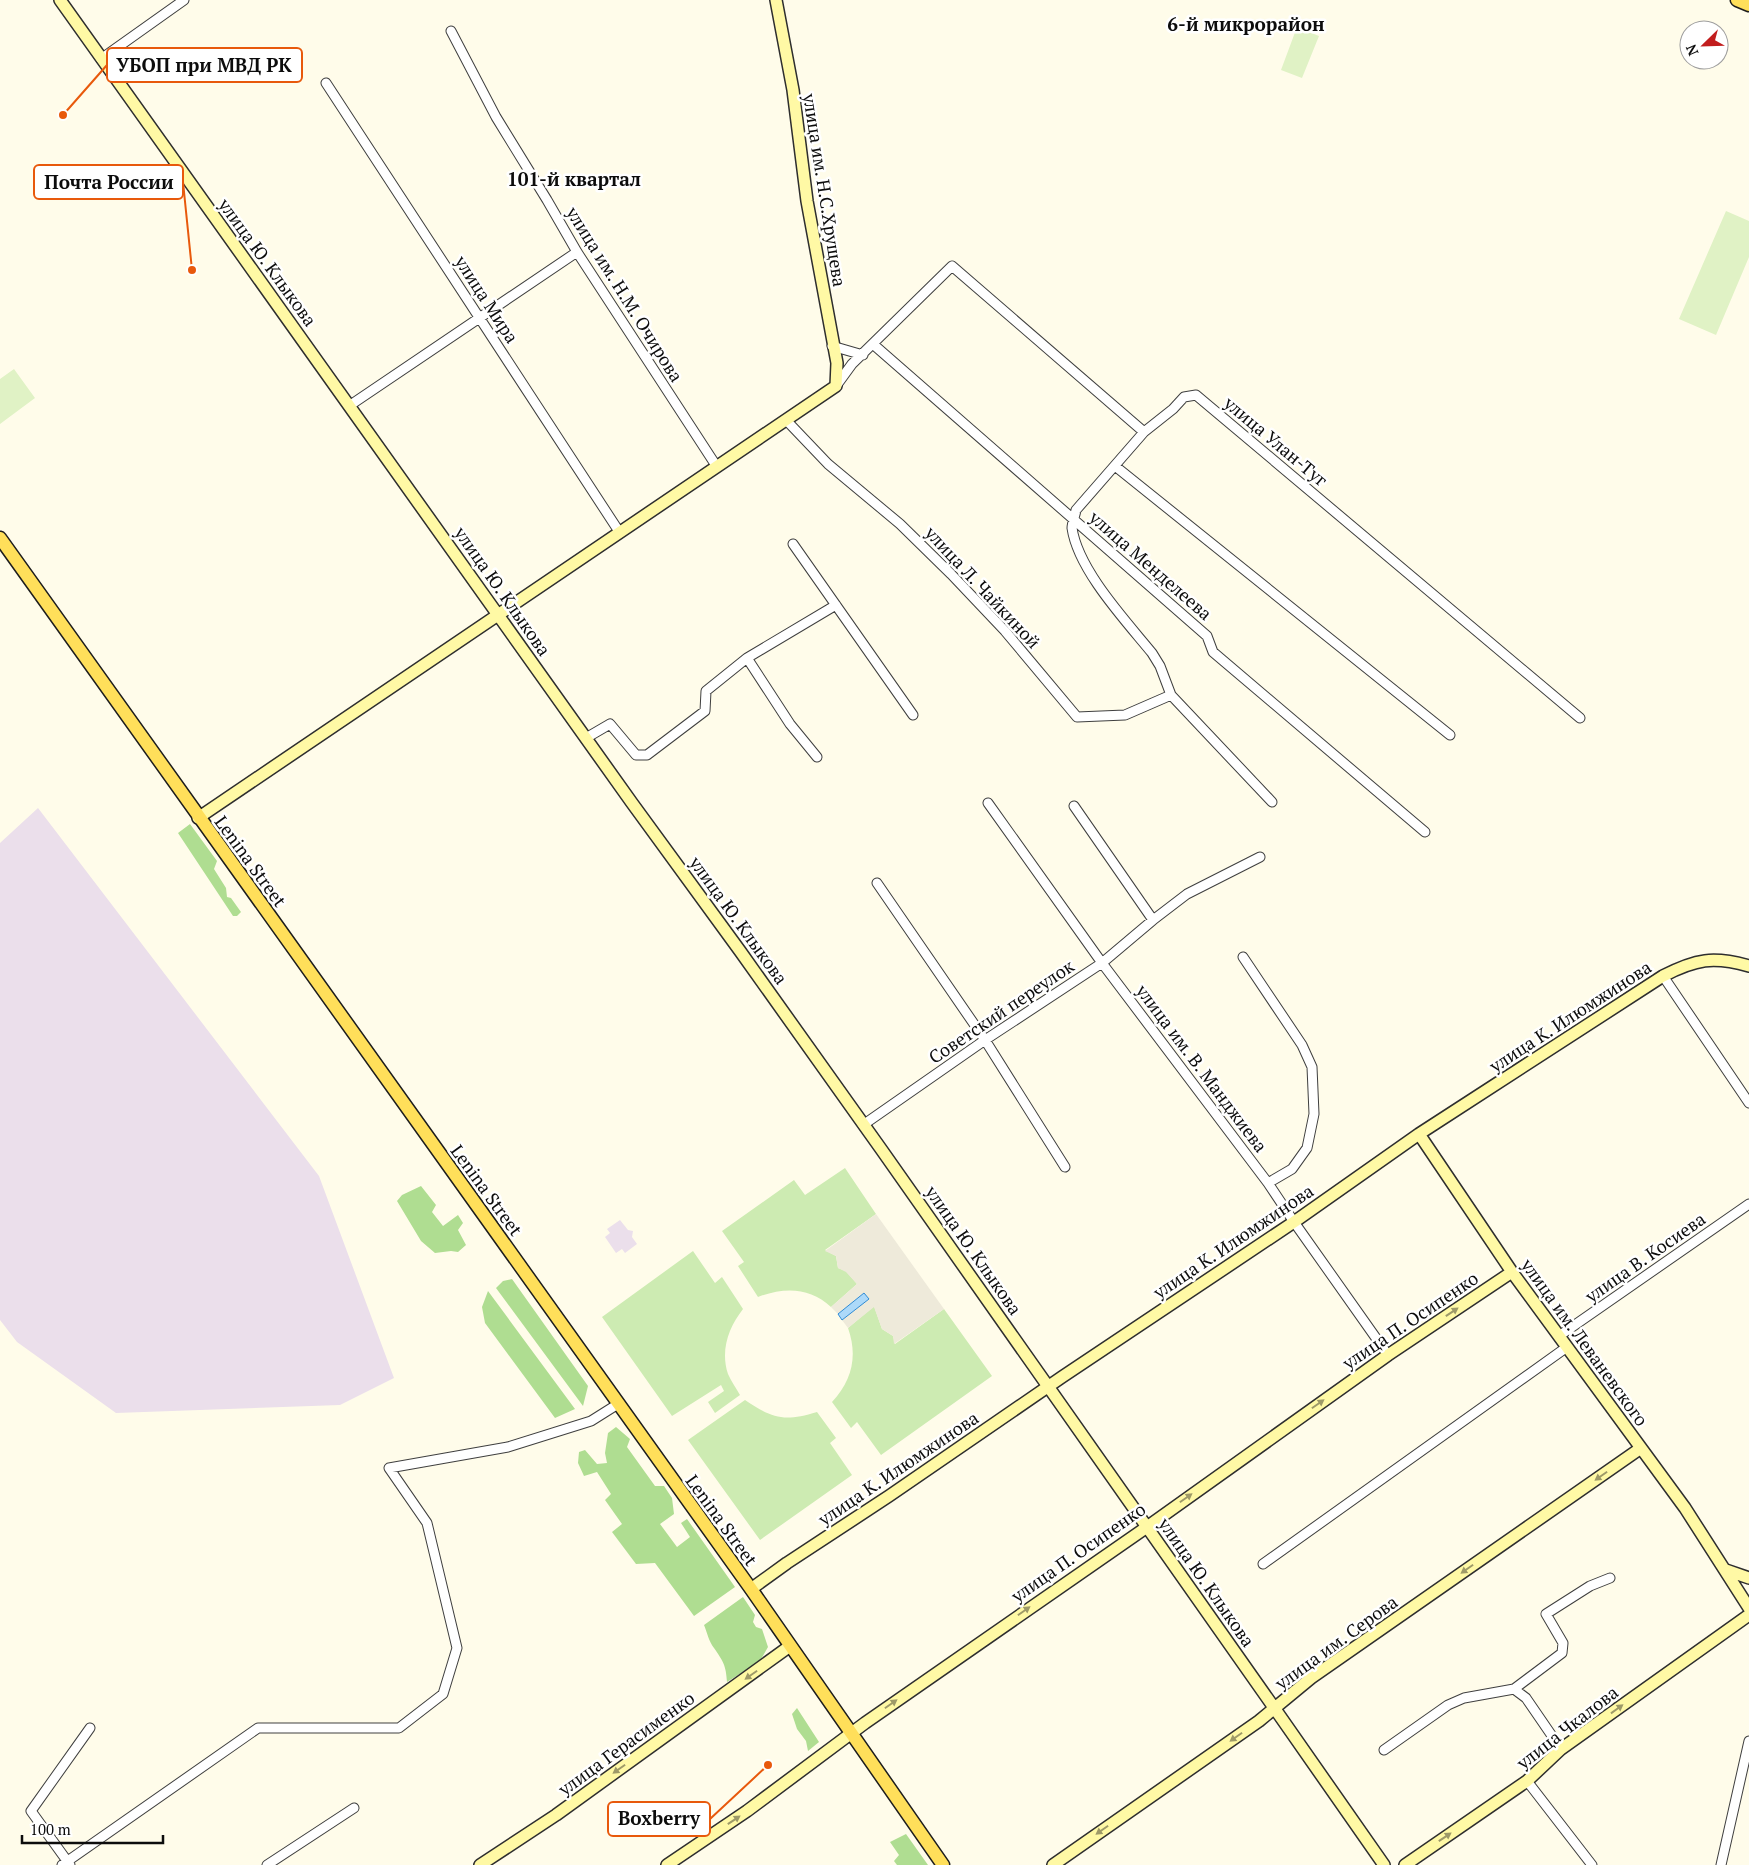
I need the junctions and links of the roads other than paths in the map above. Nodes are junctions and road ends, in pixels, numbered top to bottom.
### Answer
1 (60, 0) edge
2 (184, 0) edge
3 (776, 0) edge
4 (1737, 0) edge
5 (1749, 5) edge
6 (451, 31) dead end
7 (101, 59) junction
8 (326, 83) dead end
9 (577, 252) junction
10 (479, 317) junction
11 (874, 345) junction
12 (832, 346) junction
13 (863, 355) junction
14 (836, 386) junction
15 (349, 406) junction
16 (786, 420) junction
17 (1144, 432) junction
18 (1115, 466) junction
19 (717, 467) junction
20 (1074, 520) junction
21 (620, 532) junction
22 (0, 538) edge
23 (793, 544) dead end
24 (836, 605) junction
25 (498, 615) junction
26 (747, 658) junction
27 (1171, 695) junction
28 (913, 715) dead end
29 (1580, 718) dead end
30 (1450, 735) dead end
31 (586, 738) junction
32 (817, 758) dead end
33 (1272, 802) dead end
34 (988, 803) dead end
35 (1074, 806) dead end
36 (198, 818) junction
37 (1425, 832) dead end
38 (1260, 857) dead end
39 (878, 883) dead end
40 (1153, 920) junction
41 (1243, 957) dead end
42 (1102, 963) junction
43 (1749, 966) edge
44 (1663, 976) junction
45 (985, 1040) junction
46 (1749, 1103) edge
47 (863, 1124) junction
48 (1419, 1134) junction
49 (1065, 1167) dead end
50 (1268, 1183) junction
51 (1749, 1204) edge
52 (1294, 1222) junction
53 (1512, 1272) junction
54 (1559, 1336) junction
55 (1567, 1347) junction
56 (1388, 1355) junction
57 (1049, 1386) junction
58 (618, 1404) junction
59 (1641, 1448) junction
60 (1147, 1527) junction
61 (1263, 1564) dead end
62 (1726, 1570) junction
63 (1610, 1578) dead end
64 (1749, 1578) edge
65 (751, 1589) junction
66 (1749, 1608) edge
67 (1749, 1615) edge
68 (790, 1646) junction
69 (1514, 1689) junction
70 (1276, 1709) junction
71 (90, 1728) dead end
72 (852, 1733) junction
73 (1749, 1741) edge
74 (1562, 1749) junction
75 (1384, 1750) dead end
76 (1527, 1781) junction
77 (354, 1808) dead end
78 (681, 1861) edge
79 (66, 1864) edge
80 (268, 1865) edge
81 (480, 1865) edge
82 (667, 1865) edge
83 (943, 1865) edge
84 (1053, 1865) edge
85 (1384, 1865) edge
86 (1405, 1865) edge
87 (1592, 1865) edge
88 (1721, 1865) edge

1 - 7 main road, улица Ю. Клыкова
2 - 7 street
3 - 12 main road, улица им. Н.С.Хрущева
4 - 5 main road
6 - 9 street, улица им. Н.М. Очирова
7 - 15 main road, улица Ю. Клыкова
8 - 10 street, улица Мира
9 - 10 street
9 - 19 street, улица им. Н.М. Очирова
10 - 15 street
10 - 21 street, улица Мира
11 - 13 street
11 - 17 street
11 - 20 street, улица Менделеева
12 - 13 street
12 - 14 main road, улица им. Н.С.Хрущева
13 - 14 street
14 - 16 main road
15 - 25 main road, улица Ю. Клыкова
16 - 19 main road
16 - 27 street, улица Л. Чайкиной
17 - 18 street
17 - 29 street, улица Улан-Туг
18 - 20 street
18 - 30 street
19 - 21 main road
20 - 27 street
20 - 37 street, улица Менделеева
21 - 25 main road
22 - 36 main road, Lenina Street
23 - 24 street
24 - 26 street
24 - 28 street
25 - 31 main road, улица Ю. Клыкова
25 - 36 main road
26 - 31 street
26 - 32 street
27 - 33 street
31 - 47 main road, улица Ю. Клыкова
34 - 42 street, улица им. В. Манджиева
35 - 40 street
36 - 58 main road, Lenina Street
38 - 40 street, Советский переулок
39 - 45 street
40 - 42 street, Советский переулок
41 - 50 street
42 - 45 street, Советский переулок
42 - 50 street, улица им. В. Манджиева
43 - 44 main road, улица К. Илюмжинова
44 - 46 street
44 - 48 main road, улица К. Илюмжинова
45 - 47 street, Советский переулок
45 - 49 street
47 - 57 main road, улица Ю. Клыкова
48 - 52 main road, улица К. Илюмжинова
48 - 53 main road, улица им. Леваневского
50 - 52 street, улица им. В. Манджиева
51 - 54 street, улица В. Косиева
52 - 56 street, улица им. В. Манджиева
52 - 57 main road, улица К. Илюмжинова
53 - 54 main road, улица им. Леваневского
56 -> 53 main road, улица П. Осипенко
54 - 55 main road, улица им. Леваневского
55 - 59 main road, улица им. Леваневского
55 - 61 street
60 -> 56 main road, улица П. Осипенко
57 - 60 main road, улица Ю. Клыкова
57 - 65 main road, улица К. Илюмжинова
58 - 65 main road, Lenina Street
58 - 79 street
59 - 62 main road, улица им. Леваневского
59 -> 70 main road, улица им. Серова
60 - 70 main road, улица Ю. Клыкова
72 -> 60 main road, улица П. Осипенко
62 - 64 main road
62 - 66 main road, улица им. Леваневского
63 - 69 street
65 - 68 main road, Lenina Street
74 -> 67 main road, улица Чкалова
68 - 72 main road, Lenina Street
68 -> 81 main road, улица Герасименко
69 - 74 street
69 - 75 street
70 -> 84 main road, улица им. Серова
70 - 85 main road, улица Ю. Клыкова
71 - 79 street
78 -> 72 main road, улица П. Осипенко
72 - 83 main road, Lenina Street
73 - 88 street
74 - 76 main road, улица Чкалова
86 -> 76 main road, улица Чкалова
76 - 87 street
77 - 80 street
78 - 82 main road, улица П. Осипенко

